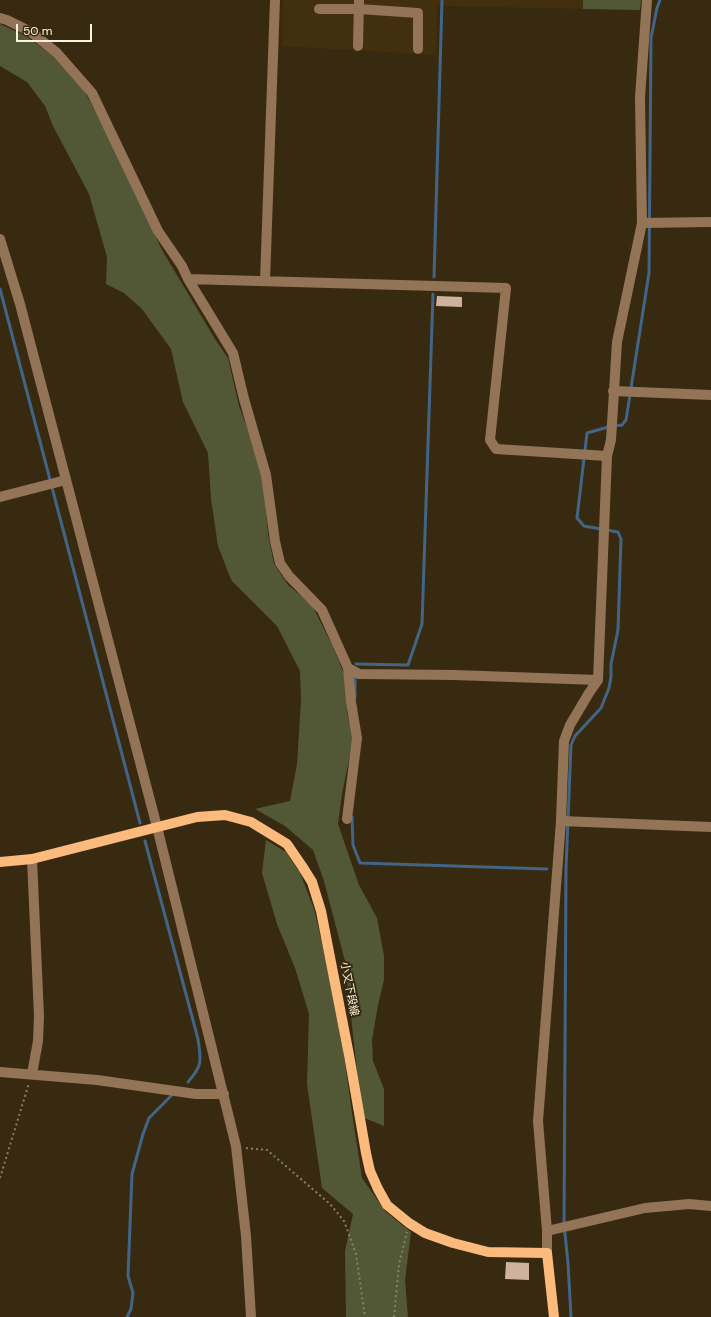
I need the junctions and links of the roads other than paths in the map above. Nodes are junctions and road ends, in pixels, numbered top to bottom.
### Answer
1 (274, 0) edge
2 (647, 0) edge
3 (359, 5) edge
4 (319, 9) dead end
5 (0, 18) edge
6 (358, 46) dead end
7 (418, 49) dead end
8 (711, 222) edge
9 (642, 223) junction
10 (0, 239) edge
11 (188, 279) junction
12 (265, 281) junction
13 (613, 391) junction
14 (711, 395) edge
15 (607, 456) junction
16 (66, 480) junction
17 (0, 498) edge
18 (348, 668) junction
19 (598, 680) junction
20 (347, 819) dead end
21 (561, 821) junction
22 (157, 827) junction
23 (711, 827) edge
24 (32, 859) junction
25 (0, 862) edge
26 (0, 1072) edge
27 (32, 1074) junction
28 (224, 1094) junction
29 (711, 1206) edge
30 (547, 1230) junction
31 (547, 1253) junction
32 (251, 1317) edge
33 (554, 1317) edge

1 - 12 street
2 - 9 street
3 - 4 street
3 - 6 street
3 - 7 street
5 - 11 street
8 - 9 street
9 - 13 street
10 - 16 street
11 - 12 street
11 - 18 street
12 - 15 street
13 - 14 street
13 - 15 street
15 - 19 street
16 - 17 street
16 - 22 street
18 - 19 street
18 - 20 street
19 - 21 street
21 - 23 street
21 - 30 street
22 - 24 main road, 小又下段線
22 - 28 street
22 - 31 main road, 小又下段線
24 - 25 main road, 小又下段線
24 - 27 street
26 - 27 street
27 - 28 street
28 - 32 street
29 - 30 street
30 - 31 street
31 - 33 main road

